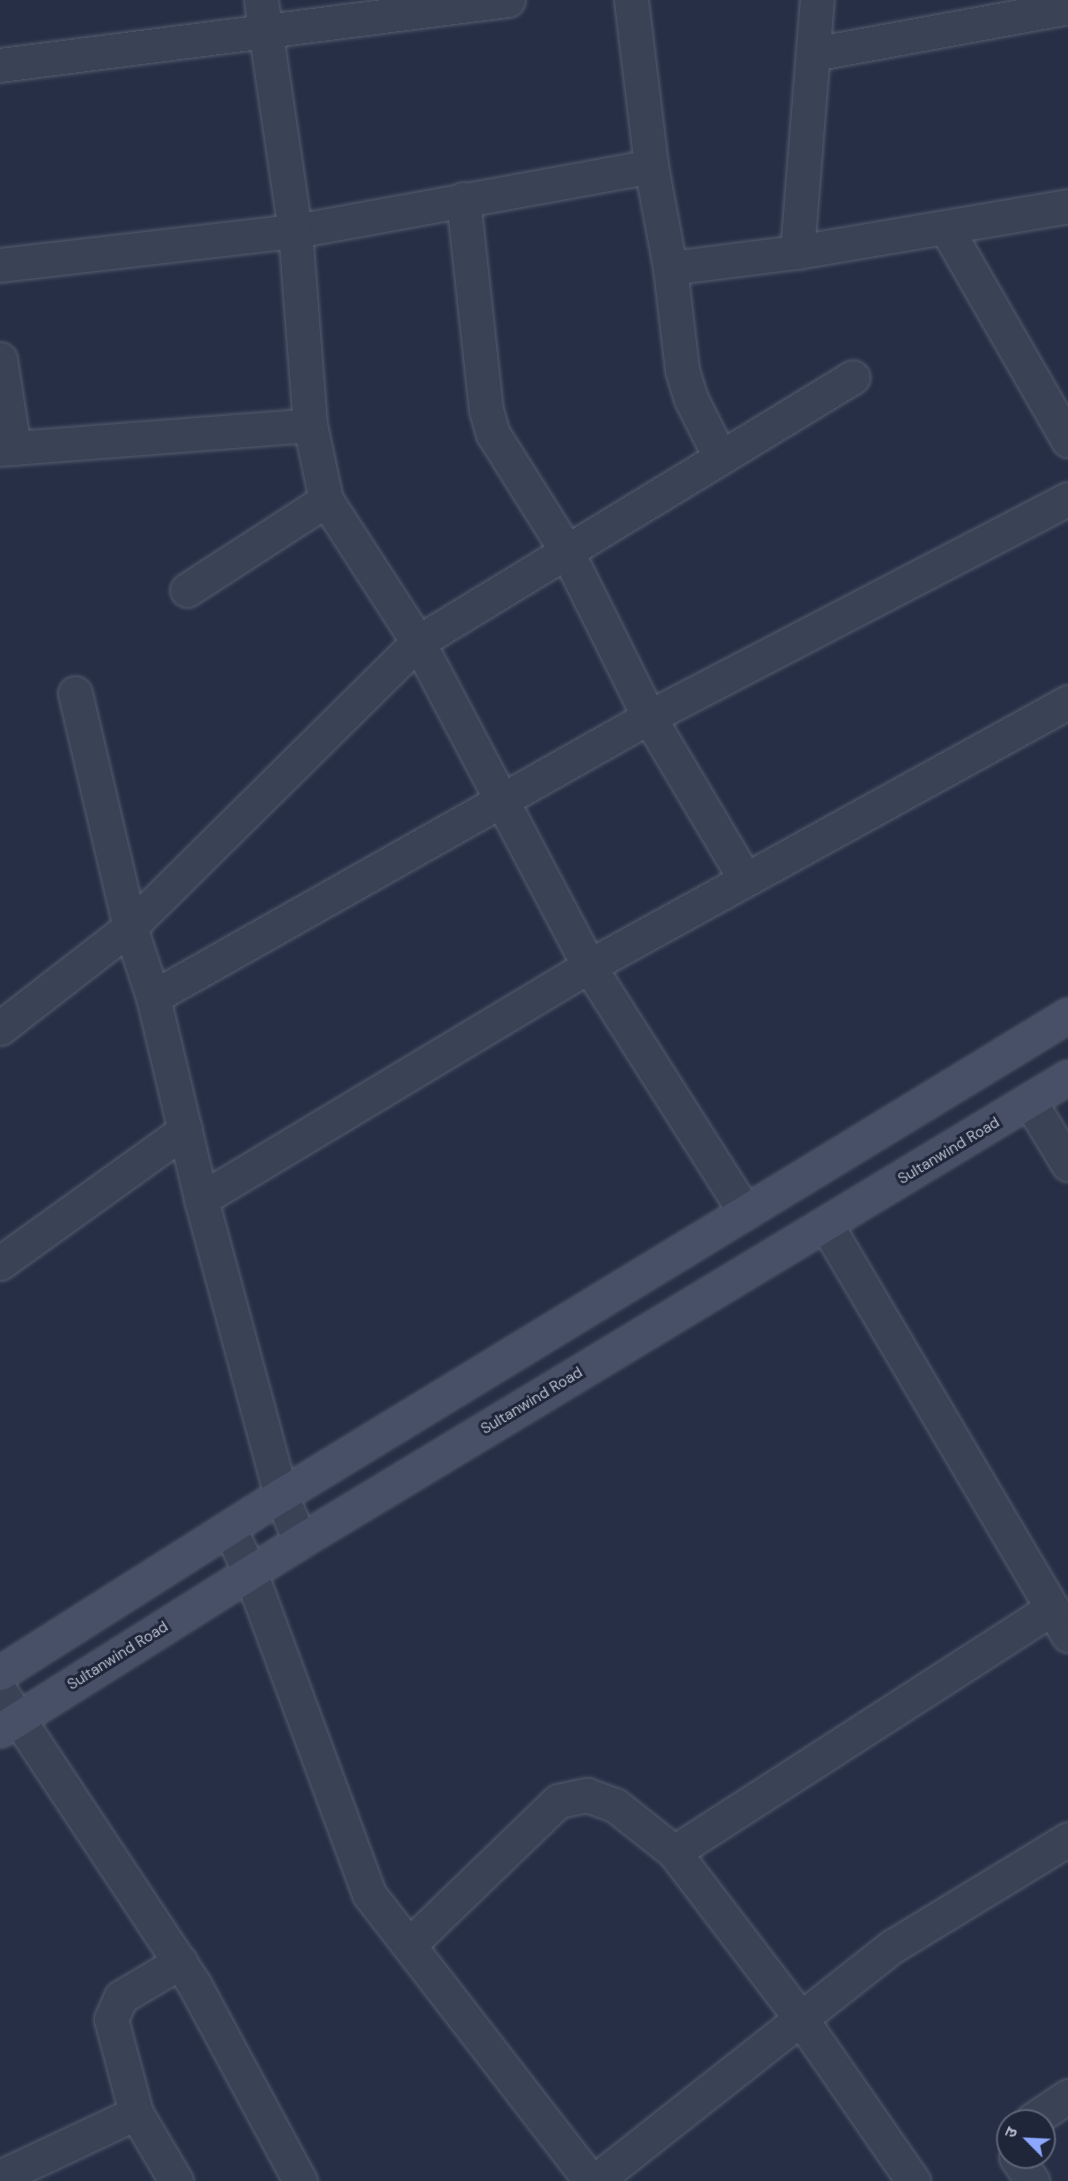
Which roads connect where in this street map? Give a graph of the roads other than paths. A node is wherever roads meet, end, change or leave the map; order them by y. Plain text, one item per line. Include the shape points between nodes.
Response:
1 (508, 0) edge
2 (631, 0) edge
3 (817, 0) edge
4 (1068, 7) edge
5 (263, 15) edge
6 (813, 54) junction
7 (0, 65) edge
8 (651, 166) junction
9 (463, 199) junction
10 (1068, 206) edge
11 (946, 228) junction
12 (295, 231) junction
13 (797, 252) junction
14 (0, 265) edge
15 (670, 268) junction
16 (0, 359) edge
17 (853, 377) dead end
18 (310, 425) junction
19 (1068, 440) edge
20 (7, 449) edge
21 (720, 457) junction
22 (1068, 499) edge
23 (326, 500) junction
24 (566, 550) junction
25 (187, 590) dead end
26 (418, 642) junction
27 (75, 693) dead end
28 (1068, 702) edge
29 (649, 717) junction
30 (502, 801) junction
31 (744, 878) junction
32 (130, 927) junction
33 (589, 966) junction
34 (153, 997) junction
35 (1068, 1015) edge
36 (0, 1028) edge
37 (1068, 1077) edge
38 (1030, 1102) junction
39 (185, 1130) junction
40 (1068, 1164) edge
41 (201, 1199) junction
42 (745, 1212) junction
43 (827, 1226) junction
44 (0, 1263) edge
45 (281, 1495) junction
46 (229, 1528) junction
47 (300, 1541) junction
48 (250, 1572) junction
49 (1060, 1622) edge
50 (0, 1672) edge
51 (0, 1691) edge
52 (9, 1724) edge
53 (1068, 1839) edge
54 (674, 1852) junction
55 (409, 1945) junction
56 (180, 1962) junction
57 (801, 2019) junction
58 (1068, 2096) edge
59 (1049, 2109) edge
60 (136, 2113) junction
61 (0, 2177) edge
62 (176, 2181) edge
63 (300, 2181) edge
64 (593, 2181) edge
65 (913, 2181) edge

1 - 5 street
2 - 8 street
3 - 6 street
4 - 6 street
5 - 7 street
5 - 12 street
6 - 13 street
8 - 9 street
8 - 15 street
9 - 12 street
9 - 24 street via 486,410 493,434
10 - 11 street
11 - 13 street
11 - 19 street
12 - 14 street
12 - 18 street
13 - 15 street
15 - 21 street via 682,370 691,399
16 - 20 street
17 - 21 street
18 - 20 street
18 - 23 street
21 - 24 street
22 - 29 street
23 - 25 street
23 - 26 street
24 - 26 street
24 - 29 street
26 - 30 street
26 - 32 street
27 - 32 street
28 - 31 street
29 - 30 street
29 - 31 street
30 - 33 street
30 - 34 street
31 - 33 street
32 - 34 street
32 - 36 street
33 - 41 street
33 - 42 street
34 - 39 street
35 - 42 main road
37 - 38 main road, Sultanwind Road
38 - 40 street
38 - 43 main road, Sultanwind Road
39 - 41 street
39 - 44 street
41 - 45 street
42 - 45 main road
43 - 47 main road, Sultanwind Road
43 - 49 street
45 - 46 main road
45 - 47 street
46 - 48 street
46 - 50 main road
47 - 48 main road, Sultanwind Road
48 - 52 main road, Sultanwind Road
48 - 55 street via 369,1894
49 - 54 street
51 - 52 street
52 - 56 street
53 - 57 street via 893,1946
54 - 55 street via 615,1805 587,1796 558,1801
54 - 57 street
55 - 64 street
56 - 60 street via 121,1997 111,2019
56 - 63 street
57 - 64 street
57 - 65 street
58 - 59 street
60 - 61 street
60 - 62 street

